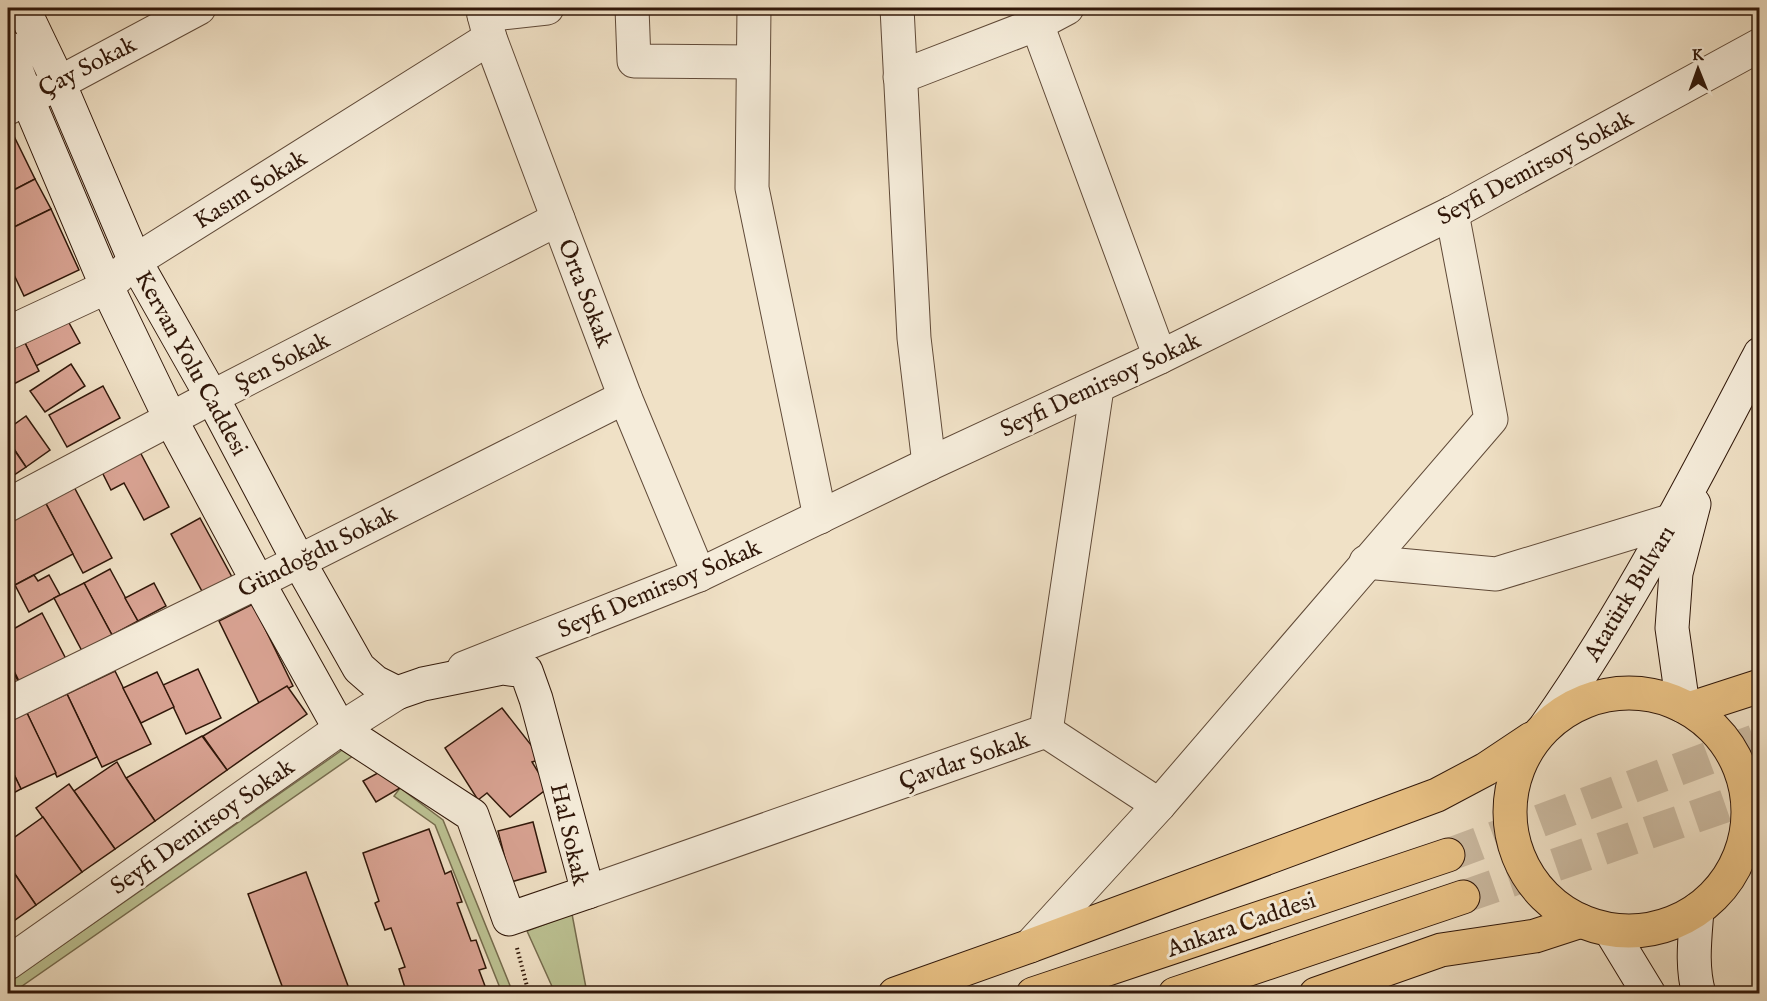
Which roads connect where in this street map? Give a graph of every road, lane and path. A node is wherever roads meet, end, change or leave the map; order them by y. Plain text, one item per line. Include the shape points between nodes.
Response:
1 (23, 8) edge
2 (199, 8) edge
3 (547, 8) edge
4 (632, 8) edge
5 (754, 8) edge
6 (897, 8) edge
7 (1068, 8) edge
8 (1037, 16) edge
9 (486, 20) edge
10 (1760, 45) edge
11 (8, 48) edge
12 (753, 62) junction
13 (900, 77) junction
14 (59, 83) junction
15 (17, 103) edge
16 (1452, 213) junction
17 (558, 219) junction
18 (135, 261) junction
19 (107, 287) junction
20 (8, 333) edge
21 (1760, 354) edge
22 (1160, 357) junction
23 (1096, 388) junction
24 (212, 397) junction
25 (625, 397) junction
26 (171, 420) junction
27 (1707, 456) junction
28 (929, 464) junction
29 (8, 505) edge
30 (820, 516) junction
31 (1673, 520) junction
32 (298, 560) junction
33 (1366, 562) junction
34 (699, 575) junction
35 (258, 582) junction
36 (1760, 686) edge
37 (410, 689) junction
38 (8, 704) edge
39 (1686, 707) junction
40 (340, 729) junction
41 (1046, 731) junction
42 (1540, 731) junction
43 (1159, 805) junction
44 (1448, 855) tunnel mouth
45 (1745, 869) edge
46 (588, 892) junction
47 (1463, 897) tunnel mouth
48 (1697, 910) junction
49 (509, 919) junction
50 (1595, 926) junction
51 (1030, 946) junction
52 (8, 963) edge
53 (529, 993) edge
54 (895, 993) edge
55 (1033, 993) edge
56 (1175, 993) edge
57 (1316, 993) edge
58 (1649, 993) edge
59 (1699, 993) edge

1 - 14 street, Kervan Yolu Caddesi
2 - 14 street, Çay Sokak
3 - 9 street, Kasım Sokak
4 - 12 street via 634,61
5 - 12 street
6 - 13 street
7 - 8 street
8 - 13 street
8 - 22 street
9 - 17 street, Orta Sokak
9 - 18 street, Kasım Sokak
10 - 16 street, Seyfi Demirsoy Sokak
11 - 15 street, Kervan Yolu Caddesi
12 - 30 street via 752,188
13 - 28 street via 914,338
14 - 15 street, Çay Sokak
14 - 18 street, Kervan Yolu Caddesi
15 - 19 street, Kervan Yolu Caddesi
16 - 22 street, Seyfi Demirsoy Sokak
16 - 33 street via 1491,418
17 - 24 street, Şen Sokak
17 - 25 street, Orta Sokak
18 - 19 street, Kasım Sokak
18 - 24 street, Kervan Yolu Caddesi
19 - 20 street, Kasım Sokak
19 - 26 street, Kervan Yolu Caddesi
21 - 27 street, Atatürk Bulvarı
22 - 23 street, Seyfi Demirsoy Sokak
23 - 28 street, Seyfi Demirsoy Sokak
23 - 41 street, Çavdar Sokak
24 - 26 street, Şen Sokak
24 - 32 street, Kervan Yolu Caddesi
25 - 32 street, Gündoğdu Sokak
25 - 34 street, Orta Sokak
26 - 29 street, Şen Sokak
26 - 35 street, Kervan Yolu Caddesi
27 - 31 street, Atatürk Bulvarı
27 - 39 street, Atatürk Bulvarı via 1676,573 1672,628
28 - 30 street, Seyfi Demirsoy Sokak
30 - 34 street, Seyfi Demirsoy Sokak
31 - 33 street via 1496,573
31 - 42 street, Atatürk Bulvarı via 1575,684
32 - 35 street, Gündoğdu Sokak
32 - 37 street, Kervan Yolu Caddesi via 359,668 375,682
33 - 43 street
34 - 37 street, Seyfi Demirsoy Sokak
35 - 38 street, Gündoğdu Sokak
35 - 40 street, Kervan Yolu Caddesi
36 - 39 highway
37 - 40 street, Seyfi Demirsoy Sokak
37 - 46 street, Hal Sokak via 502,668 526,671
39 - 42 highway via 1661,697 1630,692 1599,696 1570,707
39 - 45 highway via 1714,728 1734,753 1745,783 1749,815 1743,846
40 - 49 street via 472,815
40 - 52 street, Seyfi Demirsoy Sokak
41 - 43 street
41 - 46 street, Çavdar Sokak
42 - 50 highway via 1517,769 1509,804 1512,840 1526,874 1550,902
42 - 51 highway via 1486,769 1437,795
43 - 51 street
44 - 55 highway, Ankara Caddesi
45 - 48 highway
46 - 49 street, Hal Sokak
47 - 56 highway, Ankara Caddesi
48 - 50 highway via 1677,921 1633,932
48 - 59 street via 1693,953
49 - 53 path
50 - 57 highway via 1441,950
50 - 58 street
51 - 54 highway

